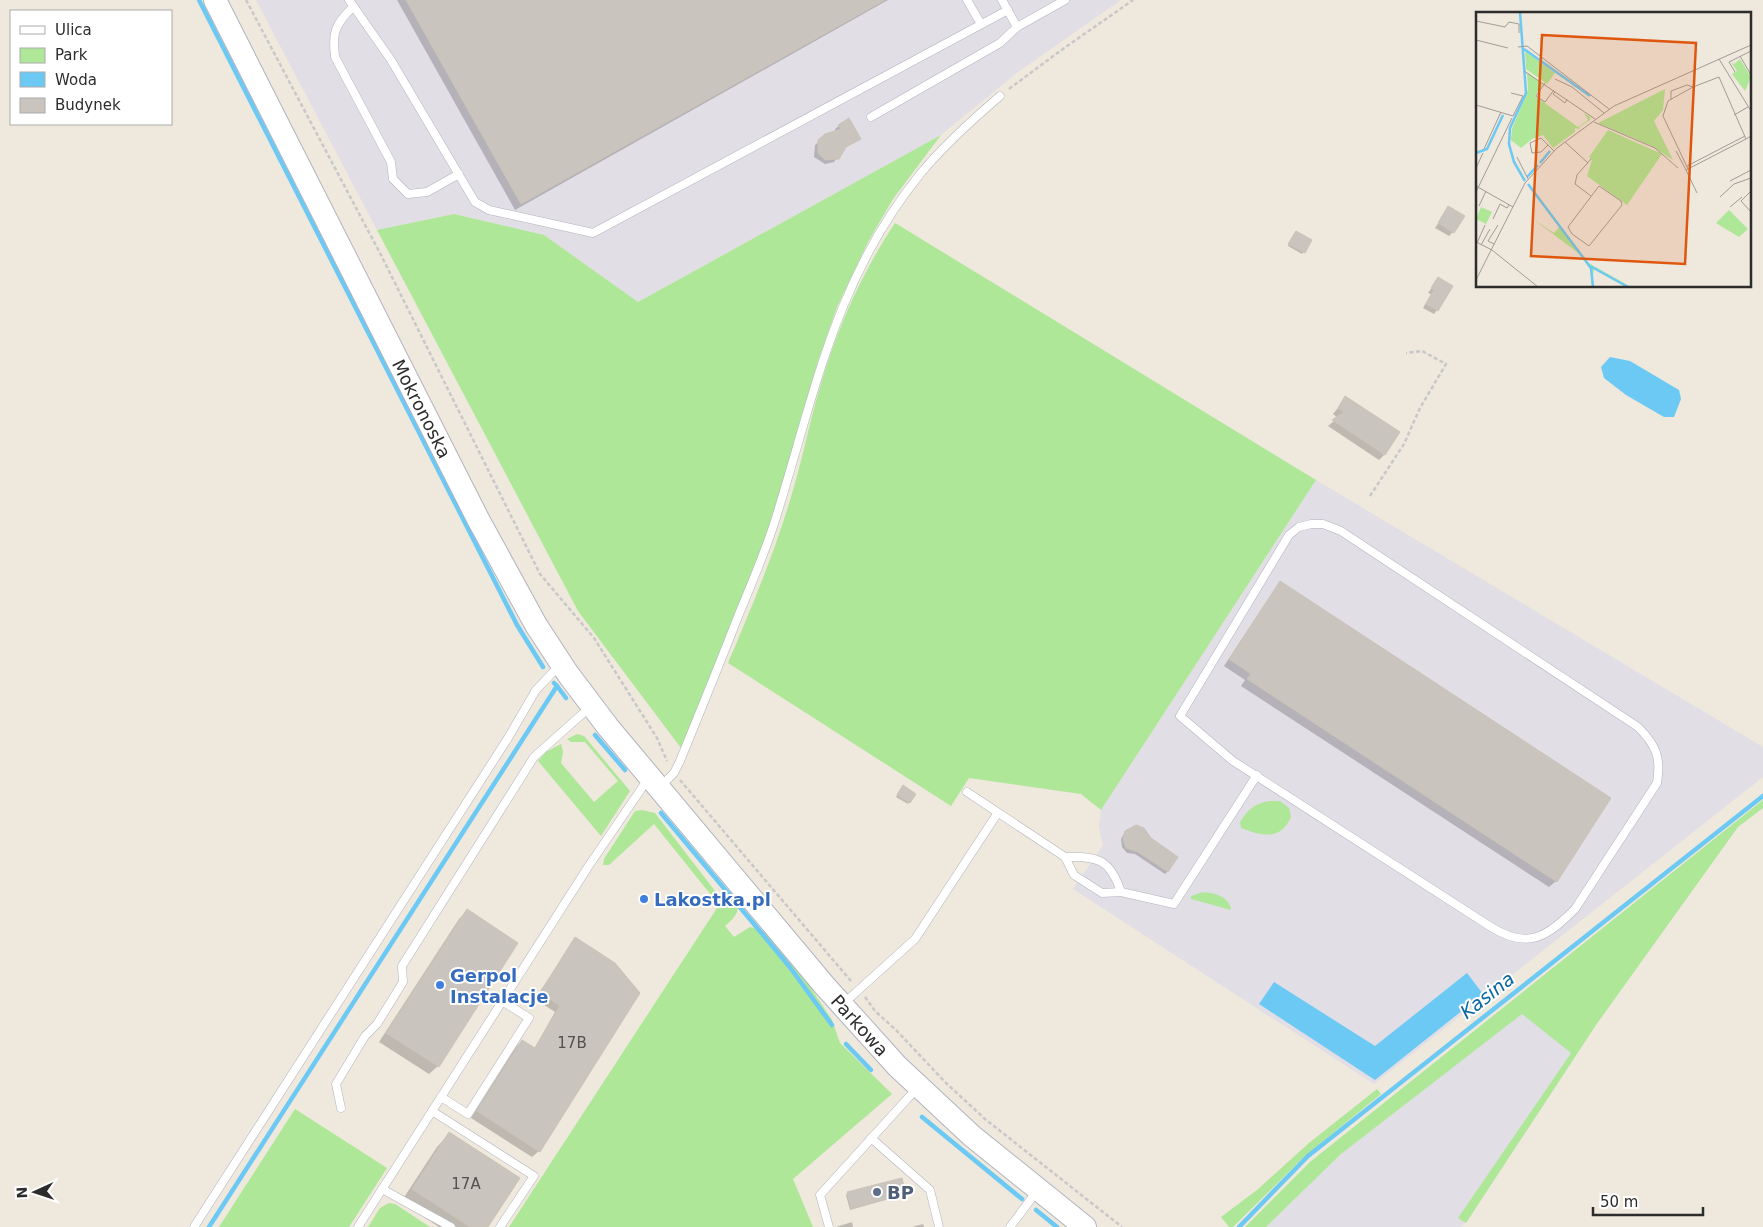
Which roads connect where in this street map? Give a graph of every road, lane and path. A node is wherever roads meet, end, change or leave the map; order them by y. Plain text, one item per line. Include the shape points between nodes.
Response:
1 (216, 0) edge
2 (246, 0) edge
3 (968, 0) edge
4 (1002, 0) edge
5 (1065, 0) edge
6 (1134, 0) edge
7 (351, 4) edge
8 (1008, 10) junction
9 (981, 24) junction
10 (1017, 27) junction
11 (1000, 96) joint
12 (871, 117) dead end
13 (460, 174) junction
14 (1406, 353) dead end
15 (1370, 496) dead end
16 (561, 664) junction
17 (591, 706) junction
18 (1257, 775) junction
19 (662, 783) junction
20 (966, 792) dead end
21 (997, 814) junction
22 (1065, 857) junction
23 (1121, 892) junction
24 (850, 980) dead end
25 (866, 998) dead end
26 (502, 1001) junction
27 (842, 1005) junction
28 (918, 1087) junction
29 (441, 1097) junction
30 (341, 1108) dead end
31 (432, 1111) junction
32 (871, 1138) junction
33 (382, 1189) junction
34 (1038, 1190) junction
35 (194, 1227) edge
36 (358, 1227) edge
37 (451, 1227) edge
38 (500, 1227) edge
39 (829, 1227) edge
40 (939, 1227) edge
41 (1010, 1227) edge
42 (1085, 1227) edge
43 (1122, 1227) edge

1 - 16 main road, Mokronoska via 478,519
2 - 19 path via 381,255 540,574 594,638 657,738
3 - 9 lane
4 - 8 lane
5 - 10 lane
6 - 11 path
7 - 13 lane via 392,60
7 - 13 lane via 339,20 333,40 335,57 392,162 393,179 408,194 427,192
8 - 9 lane
8 - 10 lane
9 - 13 lane via 593,232 481,207
10 - 12 lane via 1000,43
11 - 19 lane via 956,134 922,172 895,208 851,285 830,336 765,551
14 - 15 path via 1422,351 1446,364 1420,408 1404,444
16 - 17 main road, Mokronoska
16 - 35 lane via 536,690
17 - 19 main road, Mokronoska
17 - 30 lane via 534,757 402,966 403,982 377,1024 364,1036 336,1084
18 - 18 lane via 1491,927 1520,940 1540,937 1558,926 1575,909 1657,783 1660,767 1656,750 1638,727 1341,532 1323,524 1299,527 1289,534 1180,716 1233,761
18 - 23 lane via 1174,904
19 - 24 path
19 - 26 lane via 588,867
19 - 27 main road, Parkowa
20 - 21 lane
21 - 22 lane
21 - 27 lane via 915,939
22 - 23 lane via 1074,875 1102,893
22 - 23 lane via 1091,856 1114,871
25 - 43 path via 946,1084 985,1119
26 - 29 lane
26 - 29 lane via 529,1018 468,1114
27 - 28 main road, Parkowa
28 - 32 lane
28 - 34 main road, Parkowa
29 - 31 lane
31 - 33 lane
31 - 38 lane via 534,1176
32 - 39 lane via 820,1196
32 - 40 lane via 930,1190
33 - 36 lane
33 - 37 lane
34 - 41 lane
34 - 42 main road, Parkowa

